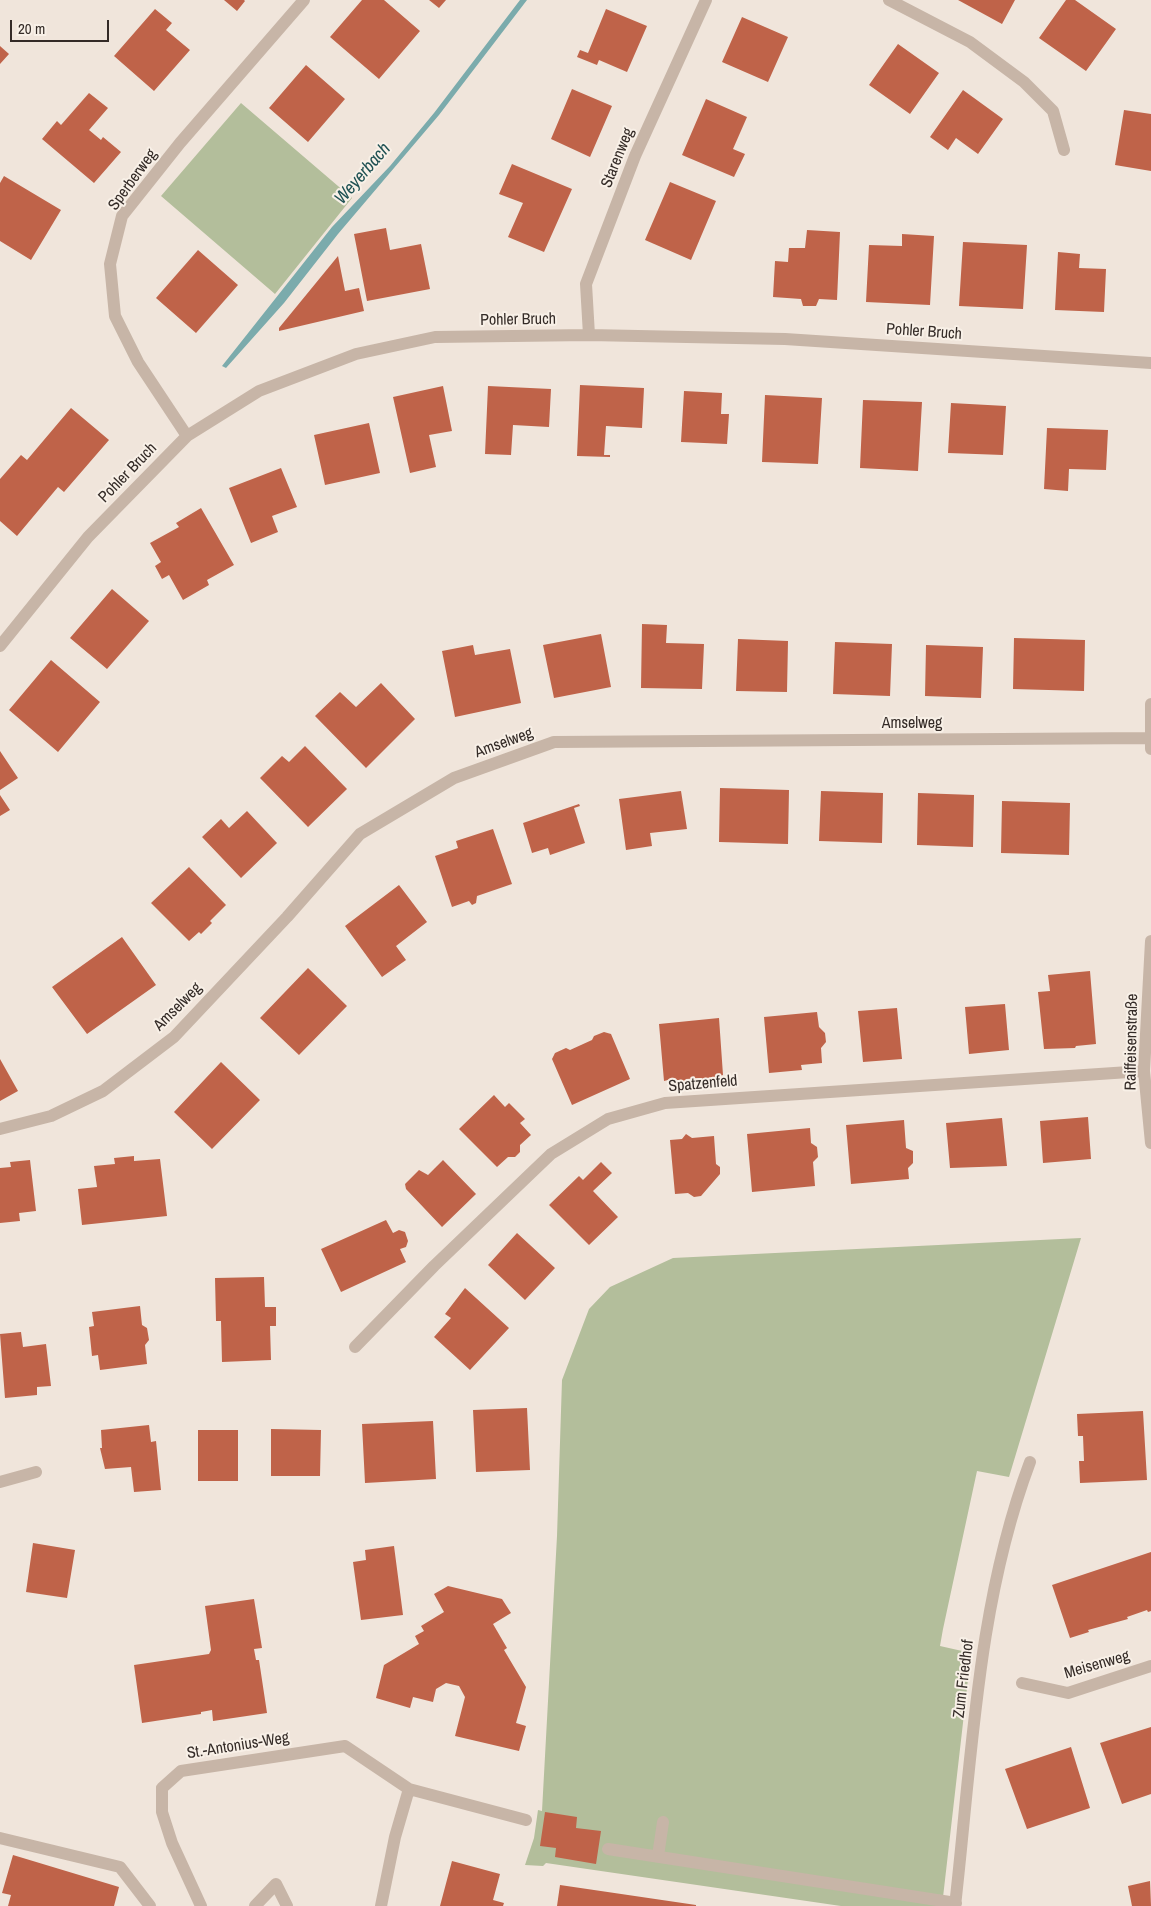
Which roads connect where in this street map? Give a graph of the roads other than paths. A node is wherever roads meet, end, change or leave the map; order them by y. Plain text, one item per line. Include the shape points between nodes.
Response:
1 (304, 0) edge
2 (706, 0) edge
3 (889, 0) edge
4 (1064, 150) dead end
5 (589, 335) junction
6 (1151, 363) edge
7 (187, 436) junction
8 (0, 646) edge
9 (1151, 704) edge
10 (1151, 738) edge
11 (1151, 749) edge
12 (1151, 941) edge
13 (1144, 1071) junction
14 (0, 1129) edge
15 (1151, 1143) edge
16 (355, 1347) dead end
17 (1030, 1462) dead end
18 (36, 1472) dead end
19 (0, 1482) edge
20 (1151, 1666) edge
21 (1022, 1683) dead end
22 (409, 1788) junction
23 (526, 1820) dead end
24 (663, 1822) dead end
25 (0, 1838) edge
26 (608, 1849) dead end
27 (658, 1856) junction
28 (956, 1905) edge
29 (150, 1906) edge
30 (201, 1906) edge
31 (255, 1906) edge
32 (287, 1906) edge
33 (381, 1906) edge

1 - 7 street, Sperberweg via 122,216 110,264 115,316 138,362
2 - 5 street, Starenweg via 635,156 586,284
3 - 4 street via 970,42 1024,82 1053,111
5 - 6 street, Pohler Bruch via 785,339
5 - 7 street, Pohler Bruch via 435,337 356,354 259,391
7 - 8 street, Pohler Bruch via 88,537
9 - 10 street
10 - 11 street
10 - 14 street, Amselweg via 554,742 454,778 360,834 288,917 174,1037 102,1091 52,1116
12 - 13 street, Raiffeisenstraße
13 - 15 street, Raiffeisenstraße
13 - 16 street, Spatzenfeld via 665,1103 608,1119 551,1154
17 - 28 street, Zum Friedhof via 1007,1532 981,1654
18 - 19 street
20 - 21 street, Meisenweg via 1068,1693
22 - 23 street, St.-Antonius-Weg
22 - 30 street, St.-Antonius-Weg via 345,1746 181,1772 162,1788 162,1812 172,1844
22 - 33 street
24 - 27 street
25 - 29 street via 120,1867
26 - 27 street
27 - 28 street
31 - 32 street via 276,1884

